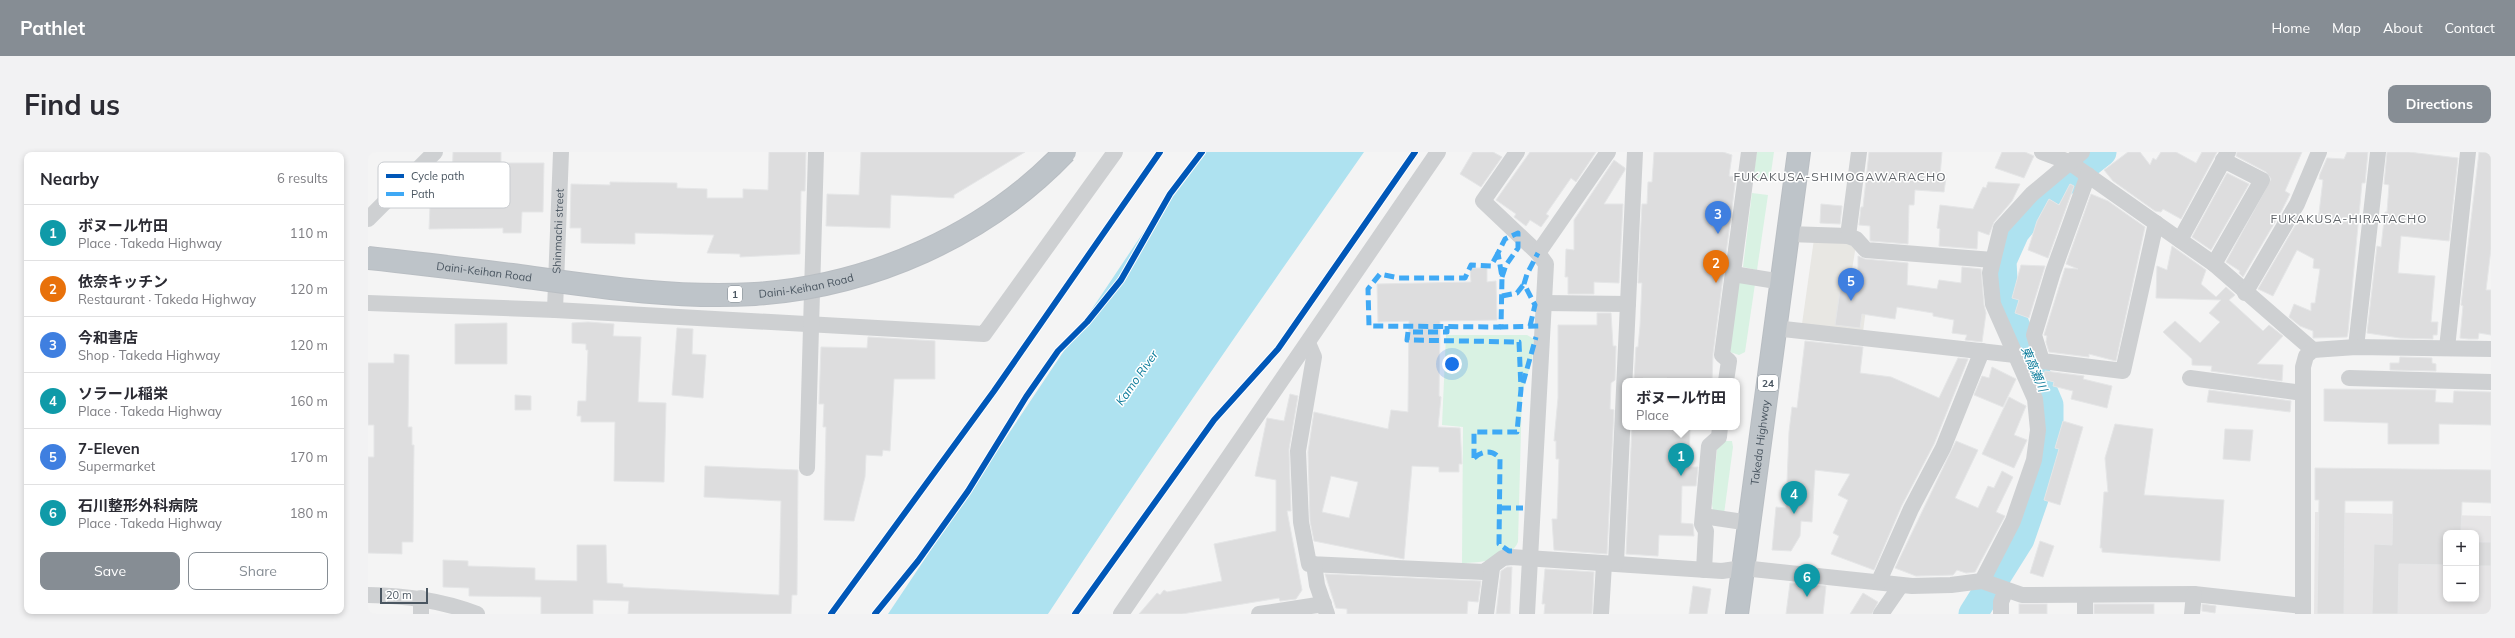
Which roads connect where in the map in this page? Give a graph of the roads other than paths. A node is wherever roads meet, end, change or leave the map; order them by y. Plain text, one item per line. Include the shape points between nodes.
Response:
1 (436, 152) edge
2 (561, 152) edge
3 (816, 152) edge
4 (1065, 152) edge
5 (1116, 152) edge
6 (1438, 152) edge
7 (1517, 152) edge
8 (1608, 152) edge
9 (1635, 152) edge
10 (1749, 152) edge
11 (1799, 152) edge
12 (1859, 152) edge
13 (2042, 152) edge
14 (2082, 152) edge
15 (2318, 152) edge
16 (2378, 152) edge
17 (2468, 152) edge
18 (2226, 156) edge
19 (2070, 157) edge
20 (426, 162) edge
21 (2088, 175) junction
22 (379, 208) edge
23 (368, 219) edge
24 (2156, 222) junction
25 (1788, 234) junction
26 (1848, 236) junction
27 (2180, 240) junction
28 (1538, 253) junction
29 (368, 258) edge
30 (1993, 260) junction
31 (2214, 264) junction
32 (1733, 274) junction
33 (1782, 282) junction
34 (2246, 293) junction
35 (368, 303) edge
36 (1544, 303) junction
37 (1628, 304) junction
38 (555, 310) junction
39 (810, 323) junction
40 (1775, 328) junction
41 (1308, 343) junction
42 (2356, 347) junction
43 (2447, 348) junction
44 (2491, 349) edge
45 (2313, 350) junction
46 (1982, 351) junction
47 (2015, 355) junction
48 (1623, 378) edge
49 (1726, 378) edge
50 (2190, 378) dead end
51 (2349, 378) dead end
52 (2491, 382) edge
53 (1622, 391) edge
54 (2303, 393) junction
55 (1720, 430) edge
56 (807, 468) dead end
57 (1703, 516) junction
58 (1750, 523) junction
59 (1530, 559) junction
60 (1314, 564) junction
61 (1610, 564) junction
62 (1492, 568) junction
63 (1742, 568) junction
64 (1704, 570) junction
65 (1878, 581) junction
66 (1982, 581) junction
67 (1901, 585) junction
68 (2006, 590) junction
69 (2194, 594) junction
70 (368, 595) edge
71 (2084, 595) junction
72 (421, 606) edge
73 (2267, 608) edge
74 (1326, 609) edge
75 (2303, 610) edge
76 (477, 614) edge
77 (1121, 614) edge
78 (1259, 614) edge
79 (1486, 614) edge
80 (1527, 614) edge
81 (1601, 614) edge
82 (1737, 614) edge
83 (1881, 614) edge
84 (2001, 614) edge
85 (2085, 614) edge
86 (2192, 614) edge

1 - 20 street
2 - 38 street, Shinmachi street
3 - 39 street
4 - 29 highway, Daini-Keihan Road / 1, bridge via 1021,193 983,220 939,244 850,279 802,289 755,294 657,292 586,286
5 - 39 street via 984,334
6 - 41 street
7 - 28 street via 1483,201
8 - 28 street
9 - 37 street
10 - 32 street
11 - 25 highway, Takeda Highway / 24
12 - 26 street
13 - 19 street
14 - 19 street
15 - 34 street via 2298,204
16 - 42 street
17 - 43 street
18 - 27 street
18 - 31 street via 2262,180
19 - 21 street
19 - 30 street via 2001,228
21 - 24 street
21 - 24 street via 2034,335 2042,361 2123,371
22 - 23 street
24 - 27 street
25 - 26 street
25 - 33 highway, Takeda Highway / 24
26 - 30 street via 1856,239 1866,250
27 - 31 street
28 - 36 street via 1546,264
30 - 47 street via 1990,273 1993,304
31 - 34 street
32 - 33 street
32 - 49 street via 1722,354 1729,361
33 - 40 highway, Takeda Highway / 24
34 - 45 street
35 - 38 street
36 - 37 street
36 - 59 street
37 - 48 street
38 - 39 street
39 - 56 street via 812,347
40 - 46 street
40 - 58 highway, Takeda Highway / 24
41 - 60 street via 1314,358 1298,452 1301,522 1309,564
41 - 77 street
42 - 43 street
42 - 45 street
43 - 44 street
45 - 54 street via 2306,356 2303,367
46 - 47 street
46 - 65 street via 1943,448
47 - 66 street via 2035,399 2038,430 2034,460 2013,521
50 - 54 street
51 - 52 street
53 - 61 street
54 - 75 street
55 - 57 street via 1719,437 1709,446
57 - 58 street
57 - 64 street via 1702,524 1706,532
58 - 63 highway, Takeda Highway / 24
59 - 61 street
59 - 62 street via 1503,558
59 - 80 street
60 - 62 street via 1484,572
60 - 74 street via 1317,585
61 - 64 street
61 - 81 street
62 - 79 street
63 - 64 street
63 - 65 street
63 - 82 highway, Takeda Highway / 24
65 - 67 street
66 - 67 street via 1951,585
66 - 68 street
67 - 83 street
68 - 71 street via 2022,595
68 - 84 street via 2001,602
69 - 71 street
69 - 73 street
69 - 86 street
70 - 72 street via 406,596
71 - 85 street
72 - 76 street
73 - 75 street
74 - 78 street

